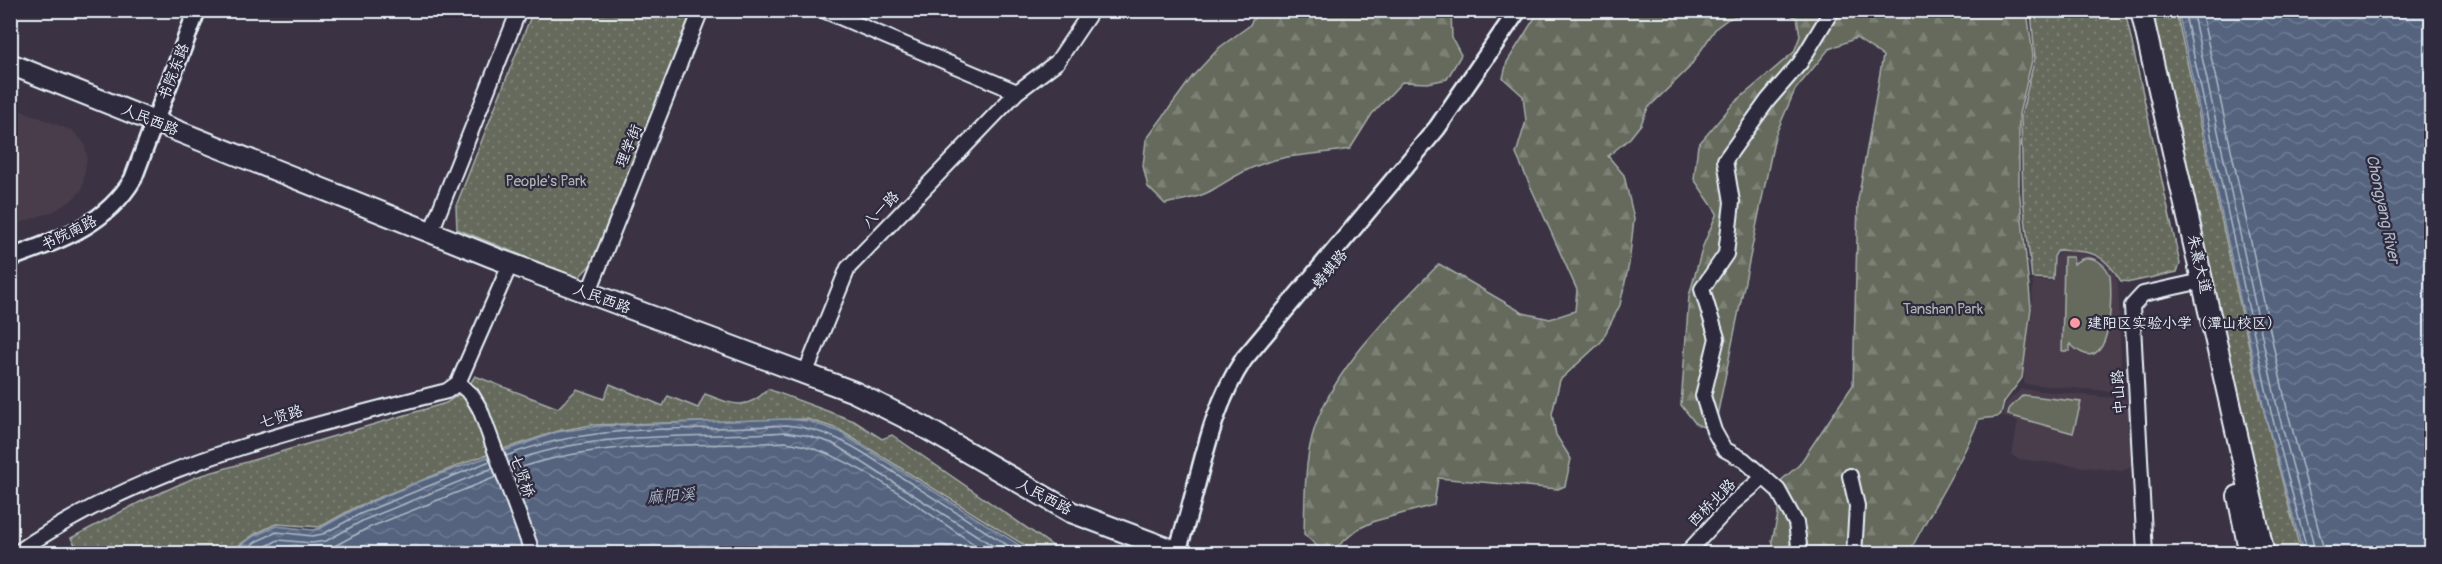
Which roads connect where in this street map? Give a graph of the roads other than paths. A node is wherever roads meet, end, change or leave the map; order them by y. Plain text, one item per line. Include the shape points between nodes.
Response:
1 (190, 10) edge
2 (197, 10) edge
3 (519, 10) edge
4 (701, 10) edge
5 (824, 10) edge
6 (1092, 10) edge
7 (1518, 10) edge
8 (1527, 10) edge
9 (1832, 10) edge
10 (2130, 10) edge
11 (2141, 10) edge
12 (10, 64) edge
13 (10, 76) edge
14 (1017, 92) junction
15 (149, 126) junction
16 (430, 232) junction
17 (10, 246) edge
18 (10, 258) edge
19 (506, 274) junction
20 (2197, 282) junction
21 (588, 294) junction
22 (805, 374) junction
23 (458, 382) junction
24 (1850, 476) dead end
25 (1764, 477) junction
26 (1181, 553) edge
27 (15, 554) edge
28 (533, 554) edge
29 (1154, 554) edge
30 (1686, 554) edge
31 (1796, 554) edge
32 (1854, 554) edge
33 (2145, 554) edge
34 (2250, 554) edge
35 (2264, 554) edge

1 - 15 main road, 书院东路
2 - 15 main road, 书院东路
3 - 16 street
4 - 21 street, 理学街
5 - 14 street
6 - 14 street, 八一路 via 1057,63
7 - 26 main road via 1437,128 1229,381 1212,427
8 - 26 main road, 螃蜞路 via 1428,151 1242,377 1218,433
9 - 25 street via 1800,63 1725,160 1732,202 1726,254 1702,290 1717,338 1703,396 1714,431 1724,449
10 - 20 highway, 朱熹大道
11 - 20 highway, 朱熹大道
12 - 15 highway, 人民西路
13 - 15 highway, 人民西路
14 - 22 street, 八一路 via 848,268
15 - 16 highway, 人民西路
15 - 17 main road via 120,185 96,210 76,222
15 - 18 main road, 书院南路 via 130,184 120,199 101,217 58,240
15 - 19 highway, 人民西路
16 - 21 highway, 人民西路
19 - 23 street
19 - 29 highway, 人民西路 via 850,403 915,435 1039,507
20 - 33 street, 中山路 via 2143,294 2132,306
20 - 34 highway, 朱熹大道
20 - 35 highway, 朱熹大道
21 - 22 highway, 人民西路
22 - 26 highway, 人民西路 via 855,392 922,426 1071,512
23 - 27 street, 七贤路 via 447,391 328,420 184,465 92,508
23 - 28 street, 七贤桥 via 480,409
24 - 32 street via 1857,506
25 - 30 street, 西桥北路 via 1734,502
25 - 31 street via 1778,490 1796,523

